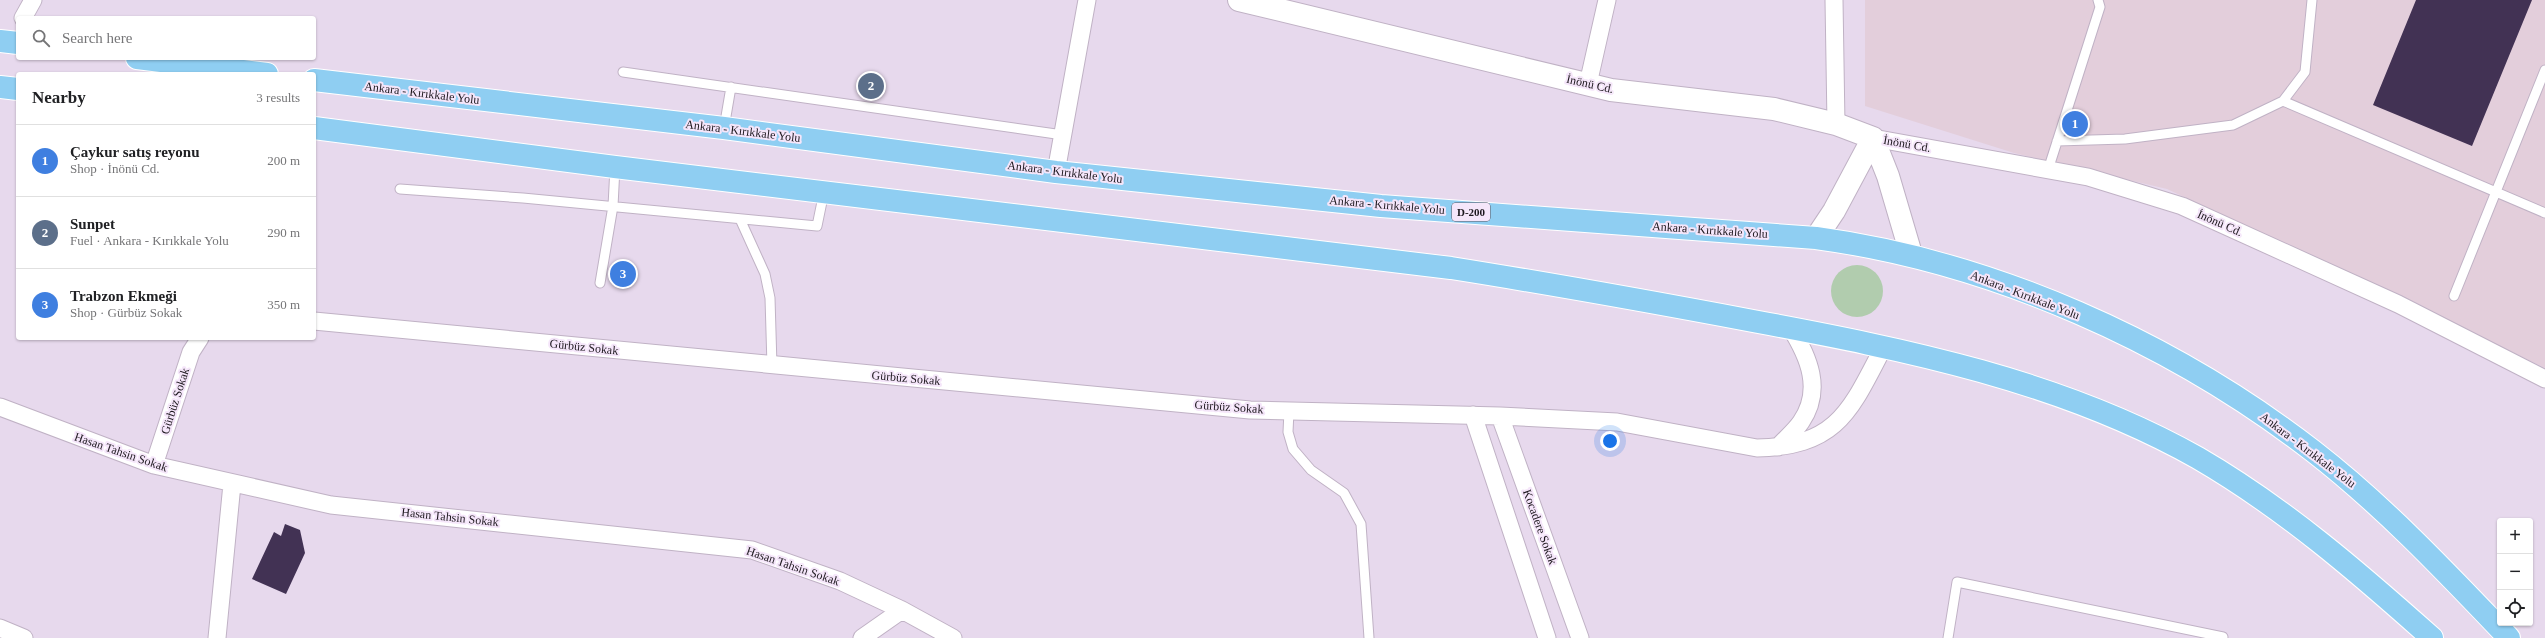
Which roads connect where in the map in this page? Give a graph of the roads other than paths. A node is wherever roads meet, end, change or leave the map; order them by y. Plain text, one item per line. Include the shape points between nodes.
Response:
1 (33, 0) edge
2 (1087, 0) edge
3 (1607, 0) edge
4 (1834, 0) edge
5 (2098, 0) edge
6 (2312, 0) edge
7 (1250, 1) edge
8 (24, 16) edge
9 (153, 60) edge
10 (2545, 70) edge
11 (250, 72) edge
12 (623, 72) dead end
13 (316, 80) edge
14 (1588, 84) junction
15 (0, 87) edge
16 (731, 87) junction
17 (16, 89) edge
18 (2283, 101) junction
19 (1836, 124) junction
20 (316, 128) edge
21 (724, 128) junction
22 (1063, 135) junction
23 (1873, 138) junction
24 (2057, 141) junction
25 (615, 167) junction
26 (2048, 170) junction
27 (1056, 172) junction
28 (400, 189) dead end
29 (824, 192) junction
30 (2496, 192) junction
31 (613, 206) junction
32 (2545, 213) edge
33 (740, 219) junction
34 (1816, 238) junction
35 (1911, 254) junction
36 (600, 283) dead end
37 (2454, 296) dead end
38 (316, 321) edge
39 (1790, 328) junction
40 (199, 340) edge
41 (1884, 346) junction
42 (772, 366) junction
43 (2545, 379) edge
44 (0, 407) edge
45 (1289, 411) junction
46 (1473, 415) junction
47 (1500, 416) junction
48 (1778, 448) junction
49 (154, 465) junction
50 (232, 484) junction
51 (902, 610) junction
52 (0, 628) edge
53 (2223, 637) dead end
54 (24, 638) edge
55 (217, 638) edge
56 (862, 638) edge
57 (953, 638) edge
58 (1369, 638) edge
59 (1547, 638) edge
60 (1580, 638) edge
61 (1948, 638) edge
62 (2432, 638) edge
63 (2509, 638) edge

1 - 8 street
2 - 22 street
3 - 14 street
4 - 19 street
5 - 24 lane via 2100,7
6 - 18 lane via 2305,72
7 - 14 street, İnönü Cd.
9 - 11 highway
10 - 30 lane
12 - 16 lane
13 - 21 highway, Ankara - Kırıkkale Yolu / D-200
14 - 19 street, İnönü Cd. via 1611,90 1774,109
15 - 17 highway
16 - 21 lane
16 - 22 lane
18 - 24 lane via 2233,125 2125,139
18 - 30 lane
19 - 23 street, İnönü Cd.
20 - 25 highway
21 - 27 highway, Ankara - Kırıkkale Yolu / D-200
22 - 27 street
23 - 26 street, İnönü Cd.
23 - 34 street via 1834,211
23 - 35 street via 1888,176
24 - 26 lane
25 - 29 highway
25 - 31 lane
26 - 43 street, İnönü Cd. via 2088,177 2182,206 2398,304
27 - 34 highway, Ankara - Kırıkkale Yolu / D-200 via 1389,206
28 - 31 lane
29 - 33 lane via 817,226
29 - 39 highway via 1450,268 1578,288
30 - 32 lane
30 - 37 lane
31 - 33 lane
31 - 36 lane
33 - 42 lane via 765,274 770,298
34 - 35 highway, Ankara - Kırıkkale Yolu / D-200 via 1865,244
35 - 63 highway, Ankara - Kırıkkale Yolu / D-200 via 2003,284 2071,310 2149,346 2235,397 2314,452 2364,493
38 - 42 street, Gürbüz Sokak
39 - 41 highway
39 - 48 street via 1808,358 1813,388 1810,406 1801,423
40 - 49 street, Gürbüz Sokak via 191,352
41 - 48 street, Gürbüz Sokak via 1854,404 1843,418 1807,442
41 - 62 highway via 2046,391 2144,430 2249,489 2314,536
42 - 45 street, Gürbüz Sokak via 1250,410
44 - 49 street, Hasan Tahsin Sokak
45 - 46 street, Gürbüz Sokak
45 - 58 lane via 1288,432 1293,448 1311,470 1344,493 1361,524
46 - 47 street, Gürbüz Sokak
46 - 59 street
47 - 48 street, Gürbüz Sokak via 1616,422 1756,448
47 - 60 street, Kocadere Sokak
49 - 50 street, Hasan Tahsin Sokak
50 - 51 street, Hasan Tahsin Sokak via 331,505 752,550 840,581
50 - 55 street
51 - 56 street
51 - 57 street, Hasan Tahsin Sokak
52 - 54 street
53 - 61 lane via 1957,582

